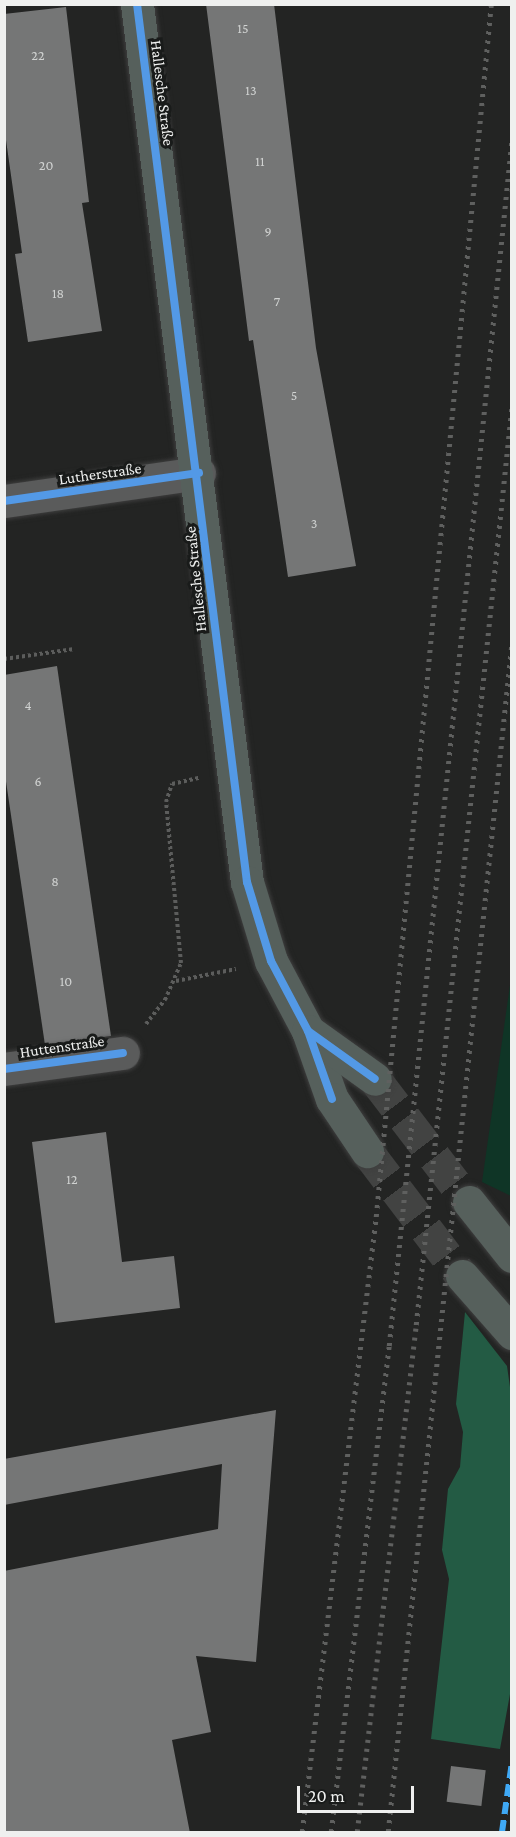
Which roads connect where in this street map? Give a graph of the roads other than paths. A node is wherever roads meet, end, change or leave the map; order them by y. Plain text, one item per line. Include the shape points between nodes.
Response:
1 (137, 4) edge
2 (199, 473) junction
3 (4, 501) edge
4 (308, 1031) junction
5 (123, 1053) road end
6 (4, 1069) edge
7 (375, 1079) tunnel mouth
8 (367, 1151) tunnel mouth
9 (469, 1202) tunnel mouth
10 (505, 1237) edge
11 (462, 1275) tunnel mouth
12 (512, 1333) edge

1 - 2 main road, Hallesche Straße
2 - 3 street, Lutherstraße
2 - 4 main road, Hallesche Straße via 231,774 255,918
4 - 7 main road, Hallesche Straße
4 - 8 main road, Hallesche Straße via 332,1099
5 - 6 street, Huttenstraße
9 - 10 main road
11 - 12 main road

